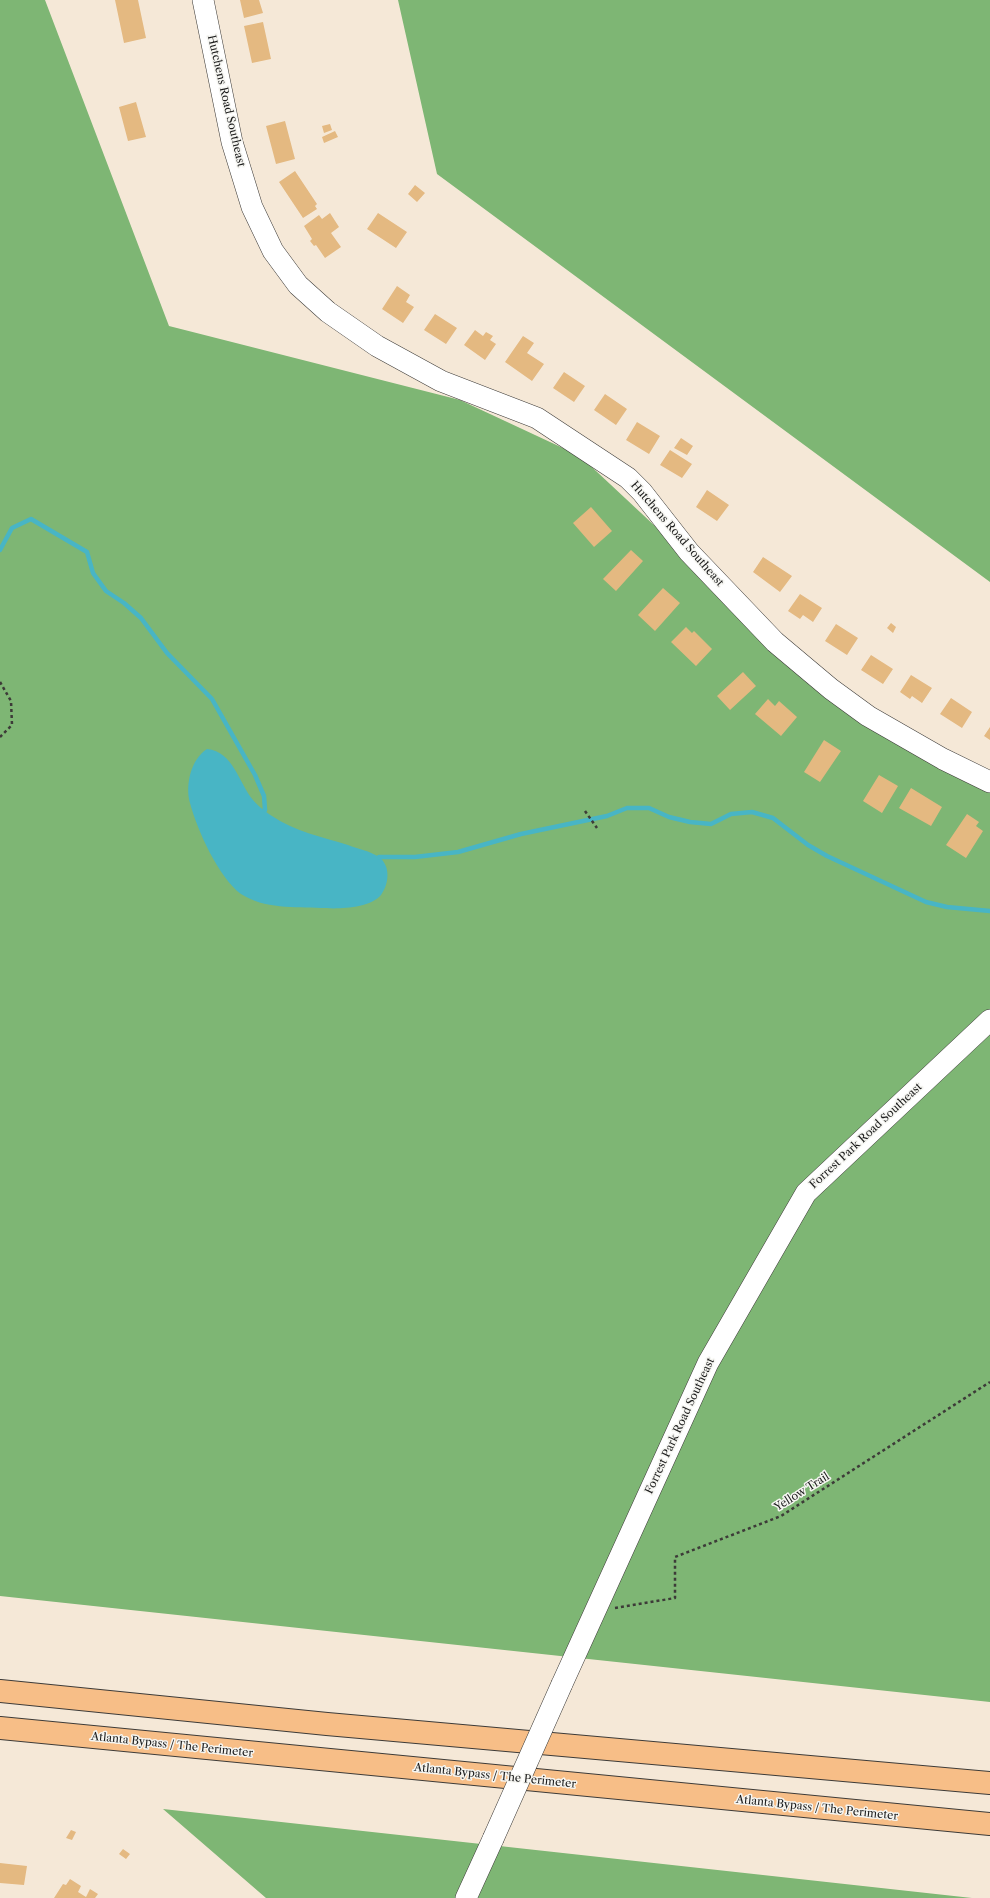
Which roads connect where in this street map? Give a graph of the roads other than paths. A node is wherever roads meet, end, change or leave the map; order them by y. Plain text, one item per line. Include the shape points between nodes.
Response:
1 (204, 0) edge
2 (990, 782) edge
3 (990, 1020) edge
4 (0, 1691) edge
5 (0, 1728) edge
6 (990, 1783) edge
7 (990, 1824) edge
8 (466, 1898) edge

1 - 2 street, Hutchens Road Southeast via 232,142 252,207 273,252 298,285 328,312 377,346 441,381 537,418 628,478 689,552 775,642 797,661 868,716 943,759
3 - 8 street, Forrest Park Road Southeast, bridge via 806,1193 708,1363
4 - 6 highway via 327,1724
5 - 7 highway, Atlanta Bypass / The Perimeter

